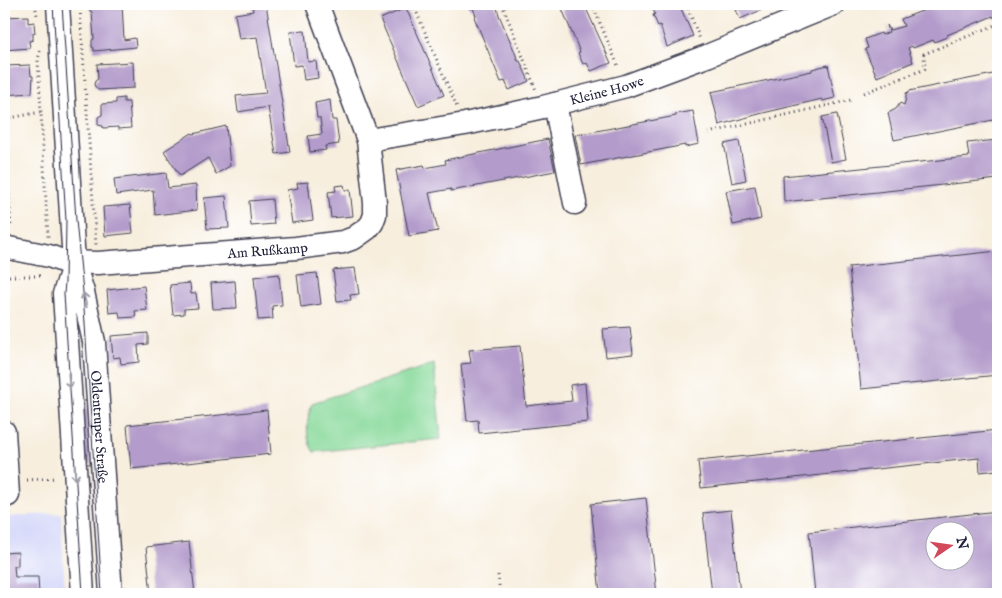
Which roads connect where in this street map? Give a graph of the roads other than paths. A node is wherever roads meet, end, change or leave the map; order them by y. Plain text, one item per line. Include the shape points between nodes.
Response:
1 (58, 4) edge
2 (317, 4) edge
3 (834, 4) edge
4 (802, 10) edge
5 (549, 106) junction
6 (368, 140) junction
7 (575, 203) dead end
8 (7, 239) edge
9 (74, 263) junction
10 (4, 432) edge
11 (5, 488) edge
12 (83, 594) edge
13 (111, 594) edge

1 - 9 street, Oldentruper Straße
2 - 6 street, Am Rußkamp
3 - 4 street, Kleine Howe
4 - 5 street, Kleine Howe via 707,56 626,86
5 - 6 street, Kleine Howe
5 - 7 street
6 - 9 street, Am Rußkamp via 374,214 368,228 354,238 296,248
8 - 9 street, Am Rußkamp via 49,266
9 -> 12 street, Oldentruper Straße via 64,294
13 -> 9 street, Oldentruper Straße via 94,342
10 - 11 street

